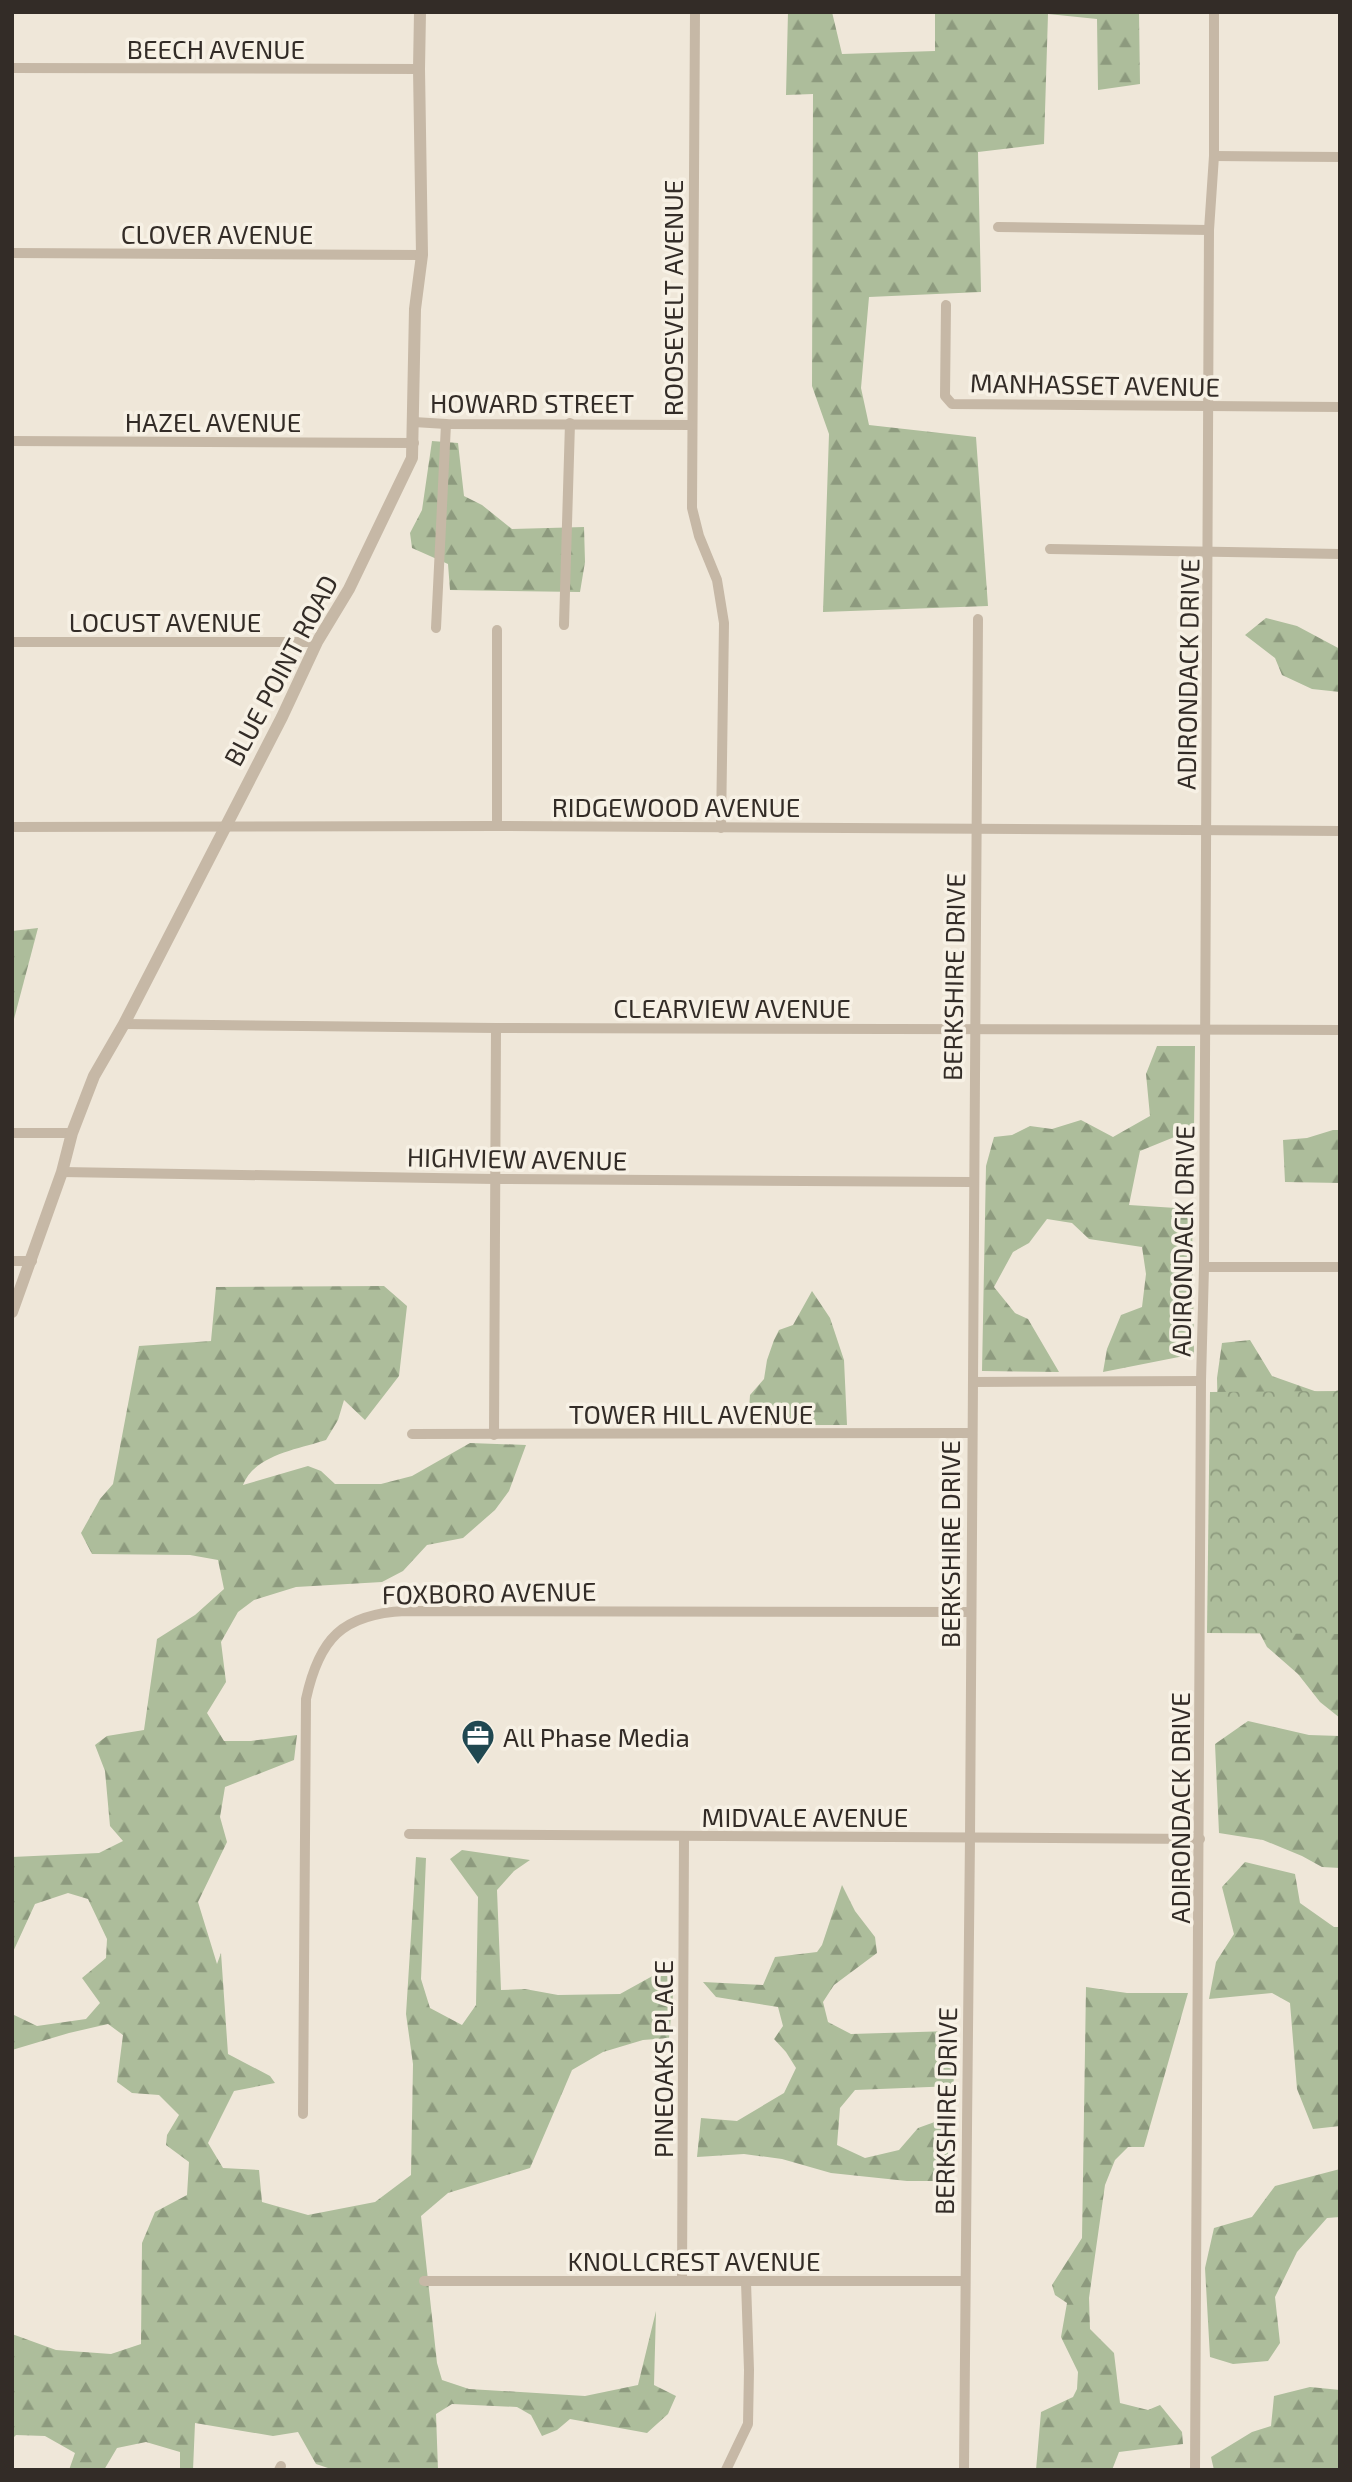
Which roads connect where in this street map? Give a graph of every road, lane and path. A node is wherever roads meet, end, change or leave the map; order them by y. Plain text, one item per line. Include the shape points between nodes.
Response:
1 (420, 12) edge
2 (695, 12) edge
3 (1214, 12) edge
4 (12, 68) edge
5 (419, 69) junction
6 (1214, 156) junction
7 (1340, 157) edge
8 (998, 227) dead end
9 (1209, 230) junction
10 (12, 253) edge
11 (422, 255) junction
12 (946, 305) dead end
13 (1209, 407) junction
14 (1340, 407) edge
15 (414, 422) junction
16 (569, 423) junction
17 (446, 424) junction
18 (692, 425) junction
19 (12, 441) edge
20 (414, 443) junction
21 (1050, 549) dead end
22 (1209, 552) junction
23 (1340, 554) edge
24 (978, 619) dead end
25 (564, 625) dead end
26 (436, 628) dead end
27 (497, 630) dead end
28 (12, 642) edge
29 (317, 642) junction
30 (497, 826) junction
31 (12, 827) edge
32 (223, 828) junction
33 (721, 828) junction
34 (976, 829) junction
35 (1207, 830) junction
36 (1340, 831) edge
37 (124, 1024) junction
38 (496, 1028) junction
39 (973, 1028) junction
40 (1205, 1029) junction
41 (1340, 1030) edge
42 (12, 1133) edge
43 (72, 1133) junction
44 (62, 1172) junction
45 (494, 1179) junction
46 (971, 1182) junction
47 (12, 1261) edge
48 (32, 1261) junction
49 (1204, 1267) junction
50 (1340, 1267) edge
51 (12, 1312) edge
52 (1201, 1381) junction
53 (973, 1382) junction
54 (971, 1433) junction
55 (412, 1434) dead end
56 (494, 1435) junction
57 (969, 1612) junction
58 (410, 1834) dead end
59 (684, 1837) junction
60 (970, 1838) junction
61 (1200, 1839) junction
62 (303, 2114) dead end
63 (424, 2280) dead end
64 (682, 2281) junction
65 (964, 2281) junction
66 (746, 2282) junction
67 (726, 2470) edge
68 (964, 2470) edge
69 (1195, 2470) edge

1 - 5 street, BLUE POINT ROAD
2 - 18 street, ROOSEVELT AVENUE
3 - 6 street, ADIRONDACK DRIVE
4 - 5 street, BEECH AVENUE
5 - 11 street, BLUE POINT ROAD
6 - 7 street
6 - 9 street, ADIRONDACK DRIVE
8 - 9 street
9 - 13 street, ADIRONDACK DRIVE
10 - 11 street, CLOVER AVENUE
11 - 15 street, BLUE POINT ROAD via 415,309
12 - 13 street, MANHASSET AVENUE via 945,396 952,404
13 - 14 street, MANHASSET AVENUE
13 - 22 street, ADIRONDACK DRIVE
15 - 17 street, HOWARD STREET
15 - 20 street, BLUE POINT ROAD
16 - 17 street, HOWARD STREET
16 - 18 street, HOWARD STREET
16 - 25 street
17 - 26 street
18 - 33 street, ROOSEVELT AVENUE via 692,508 717,580 724,623
19 - 20 street, HAZEL AVENUE
20 - 29 street, BLUE POINT ROAD via 412,458 349,589
21 - 22 street
22 - 23 street
22 - 35 street, ADIRONDACK DRIVE
24 - 34 street, BERKSHIRE DRIVE
27 - 30 street
28 - 29 street, LOCUST AVENUE
29 - 32 street, BLUE POINT ROAD
30 - 32 street, RIDGEWOOD AVENUE
30 - 33 street, RIDGEWOOD AVENUE
31 - 32 street, RIDGEWOOD AVENUE
32 - 37 street, BLUE POINT ROAD
33 - 34 street, RIDGEWOOD AVENUE
34 - 35 street, RIDGEWOOD AVENUE
34 - 39 street, BERKSHIRE DRIVE
35 - 36 street, RIDGEWOOD AVENUE
35 - 40 street, ADIRONDACK DRIVE
37 - 38 street, CLEARVIEW AVENUE
37 - 43 street, BLUE POINT ROAD via 94,1076
38 - 39 street, CLEARVIEW AVENUE
38 - 45 street
39 - 40 street, CLEARVIEW AVENUE
39 - 46 street, BERKSHIRE DRIVE
40 - 41 street, CLEARVIEW AVENUE
40 - 49 street, ADIRONDACK DRIVE
42 - 43 street
43 - 44 street, BLUE POINT ROAD
44 - 45 street, HIGHVIEW AVENUE
44 - 48 street, BLUE POINT ROAD
45 - 46 street, HIGHVIEW AVENUE
45 - 56 street
46 - 53 street, BERKSHIRE DRIVE
47 - 48 street
48 - 51 street, BLUE POINT ROAD
49 - 50 street
49 - 52 street, ADIRONDACK DRIVE
52 - 53 street
52 - 61 street, ADIRONDACK DRIVE
53 - 54 street, BERKSHIRE DRIVE
54 - 56 street, TOWER HILL AVENUE
54 - 57 street, BERKSHIRE DRIVE
55 - 56 street, TOWER HILL AVENUE
57 - 60 street, BERKSHIRE DRIVE
57 - 62 street, FOXBORO AVENUE via 405,1611 365,1616 335,1634 314,1666 306,1699
58 - 59 street, MIDVALE AVENUE
59 - 60 street, MIDVALE AVENUE
59 - 64 street, PINEOAKS PLACE
60 - 61 street, MIDVALE AVENUE
60 - 65 street, BERKSHIRE DRIVE
61 - 69 street, ADIRONDACK DRIVE
63 - 64 street, KNOLLCREST AVENUE
64 - 66 street, KNOLLCREST AVENUE
65 - 66 street, KNOLLCREST AVENUE
65 - 68 street, BERKSHIRE DRIVE
66 - 67 street via 748,2424

